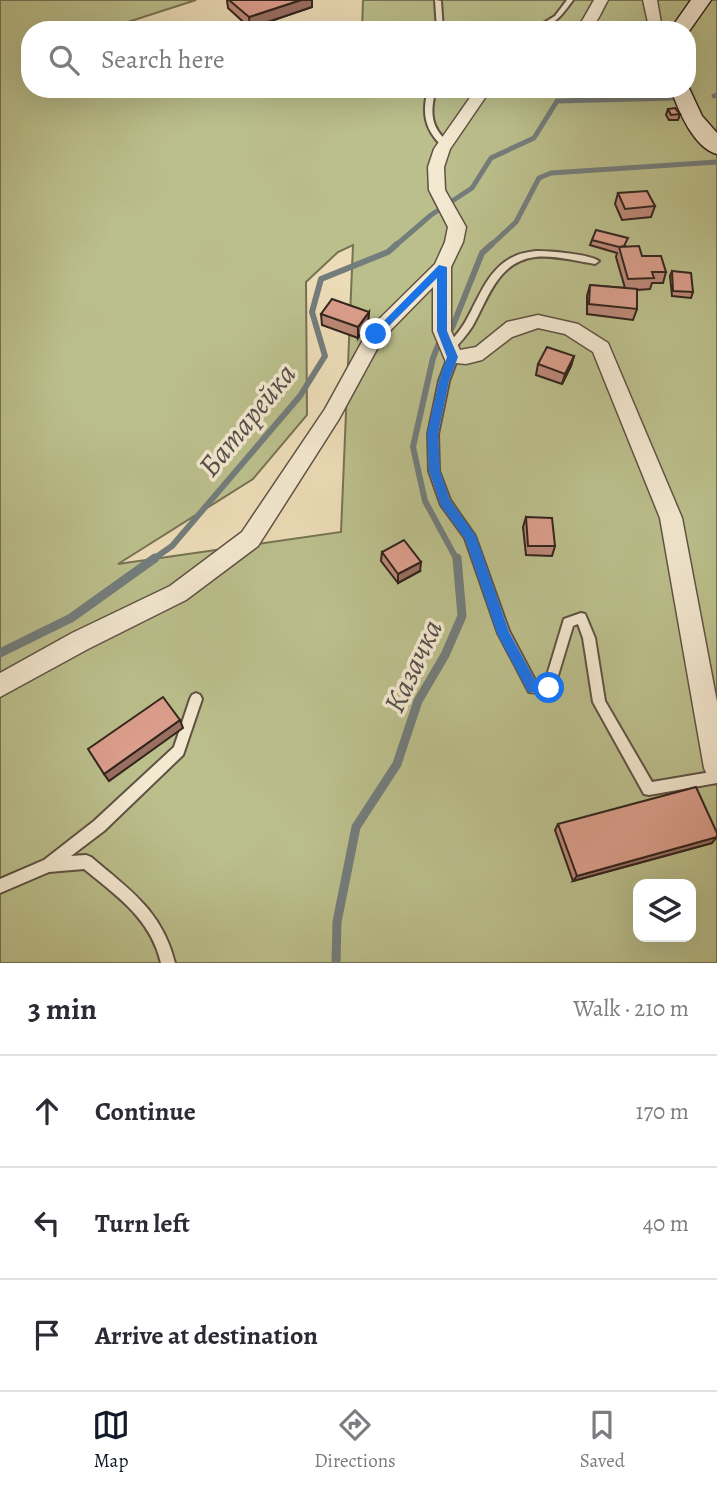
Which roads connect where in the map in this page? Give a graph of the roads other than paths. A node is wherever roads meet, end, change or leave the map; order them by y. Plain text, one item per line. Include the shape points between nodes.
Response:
1 (570, 0) edge
2 (601, 0) edge
3 (650, 0) edge
4 (701, 0) edge
5 (438, 1) edge
6 (439, 21) edge
7 (552, 21) edge
8 (590, 21) edge
9 (654, 21) edge
10 (686, 21) edge
11 (429, 98) edge
12 (478, 98) edge
13 (684, 98) edge
14 (446, 144) junction
15 (717, 146) edge
16 (595, 261) dead end
17 (442, 267) junction
18 (450, 353) junction
19 (0, 686) edge
20 (196, 699) dead end
21 (717, 768) edge
22 (717, 778) edge
23 (49, 865) junction
24 (0, 886) edge
25 (168, 963) edge

1 - 7 lane
2 - 8 street
3 - 9 street
4 - 10 main road
5 - 6 lane
11 - 14 lane via 425,111 433,135
12 - 14 street
13 - 15 main road via 692,118
14 - 17 street via 436,167 438,190 457,227
16 - 18 lane via 536,254 509,262 495,273
17 - 18 street via 441,320
17 - 19 street via 376,334 332,414 250,539 178,593
18 - 21 street via 471,358 514,327 544,322 568,325 601,348 671,518
18 - 22 lane via 433,434 434,471 445,502 470,536 504,633 533,688 549,688 568,623 581,618 589,638 599,702 649,789
20 - 23 lane via 178,751 99,826
23 - 24 lane
23 - 25 lane via 86,862 149,917

